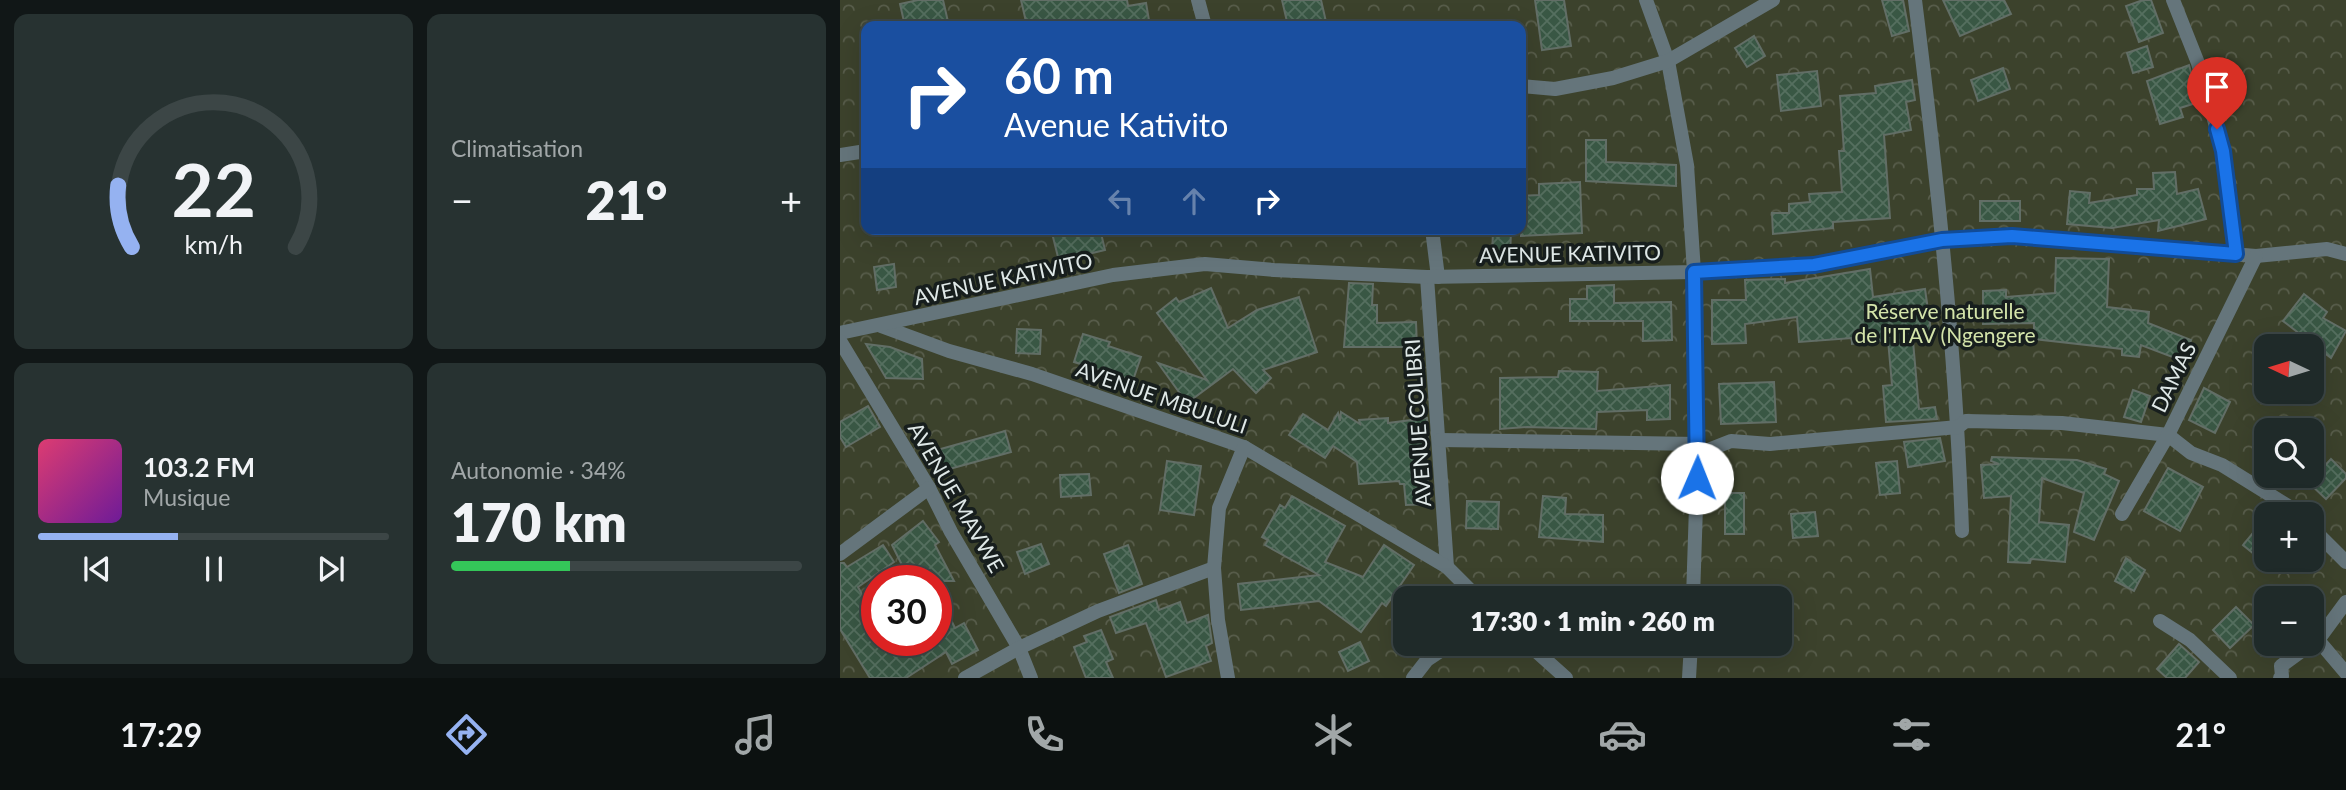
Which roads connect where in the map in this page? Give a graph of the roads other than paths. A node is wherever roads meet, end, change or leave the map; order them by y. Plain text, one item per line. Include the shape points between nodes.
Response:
1 (1198, 0) edge
2 (1646, 0) edge
3 (1773, 0) edge
4 (1915, 0) edge
5 (2173, 0) edge
6 (1204, 21) edge
7 (1668, 61) junction
8 (1526, 86) edge
9 (861, 151) edge
10 (840, 155) edge
11 (1433, 235) edge
12 (1942, 240) junction
13 (2236, 254) junction
14 (2346, 254) edge
15 (2256, 256) junction
16 (1694, 272) junction
17 (1433, 277) junction
18 (880, 326) junction
19 (840, 333) edge
20 (840, 341) edge
21 (1958, 426) junction
22 (2168, 435) junction
23 (1440, 440) junction
24 (1244, 447) junction
25 (1698, 449) junction
26 (929, 488) junction
27 (2282, 502) edge
28 (2122, 514) dead end
29 (1962, 531) dead end
30 (2324, 540) edge
31 (840, 554) edge
32 (2346, 562) edge
33 (1447, 567) junction
34 (1213, 568) junction
35 (1466, 586) edge
36 (1693, 586) edge
37 (2346, 603) edge
38 (2160, 621) dead end
39 (2324, 630) edge
40 (1020, 648) junction
41 (2324, 652) edge
42 (1433, 656) edge
43 (1541, 656) edge
44 (1690, 656) edge
45 (2295, 656) edge
46 (2346, 673) edge
47 (965, 678) edge
48 (1031, 678) edge
49 (1228, 678) edge
50 (1413, 678) edge
51 (1566, 678) edge
52 (1689, 678) edge
53 (2230, 678) edge
54 (2280, 678) edge

1 - 6 street
2 - 7 street
3 - 7 street
4 - 12 street
5 - 13 street via 2198,63 2223,151
7 - 8 street via 1555,89
7 - 16 street via 1686,165
9 - 10 street
11 - 17 street, AVENUE COLIBRI
12 - 13 street, AVENUE KATIVITO via 2012,236
12 - 16 street, AVENUE KATIVITO via 1814,265
12 - 21 street
13 - 15 street, AVENUE KATIVITO
14 - 15 street, AVENUE KATIVITO via 2328,249
15 - 22 street, DAMAS
16 - 17 street, AVENUE KATIVITO
16 - 25 street
17 - 18 street, AVENUE KATIVITO via 1205,264 1113,275
17 - 23 street, AVENUE COLIBRI
18 - 19 street, AVENUE KATIVITO
18 - 24 street, AVENUE MBULULI
20 - 26 street, AVENUE MAVWE
21 - 22 street via 1966,421 2062,423
21 - 25 street via 1831,440 1731,441
21 - 29 street
22 - 27 street via 2191,453 2222,465
22 - 28 street, DAMAS
23 - 25 street
23 - 33 street, AVENUE COLIBRI
24 - 33 street, AVENUE MBULULI
24 - 34 street via 1219,508
25 - 36 street
26 - 31 street
26 - 40 street, AVENUE MAVWE
30 - 32 street
33 - 35 street, AVENUE MBULULI
34 - 40 street via 1098,611
34 - 49 street
37 - 39 street
38 - 53 street via 2190,640
40 - 47 street
40 - 48 street, AVENUE MAVWE
41 - 46 street
42 - 50 street
43 - 51 street
44 - 52 street
45 - 54 street via 2281,666

